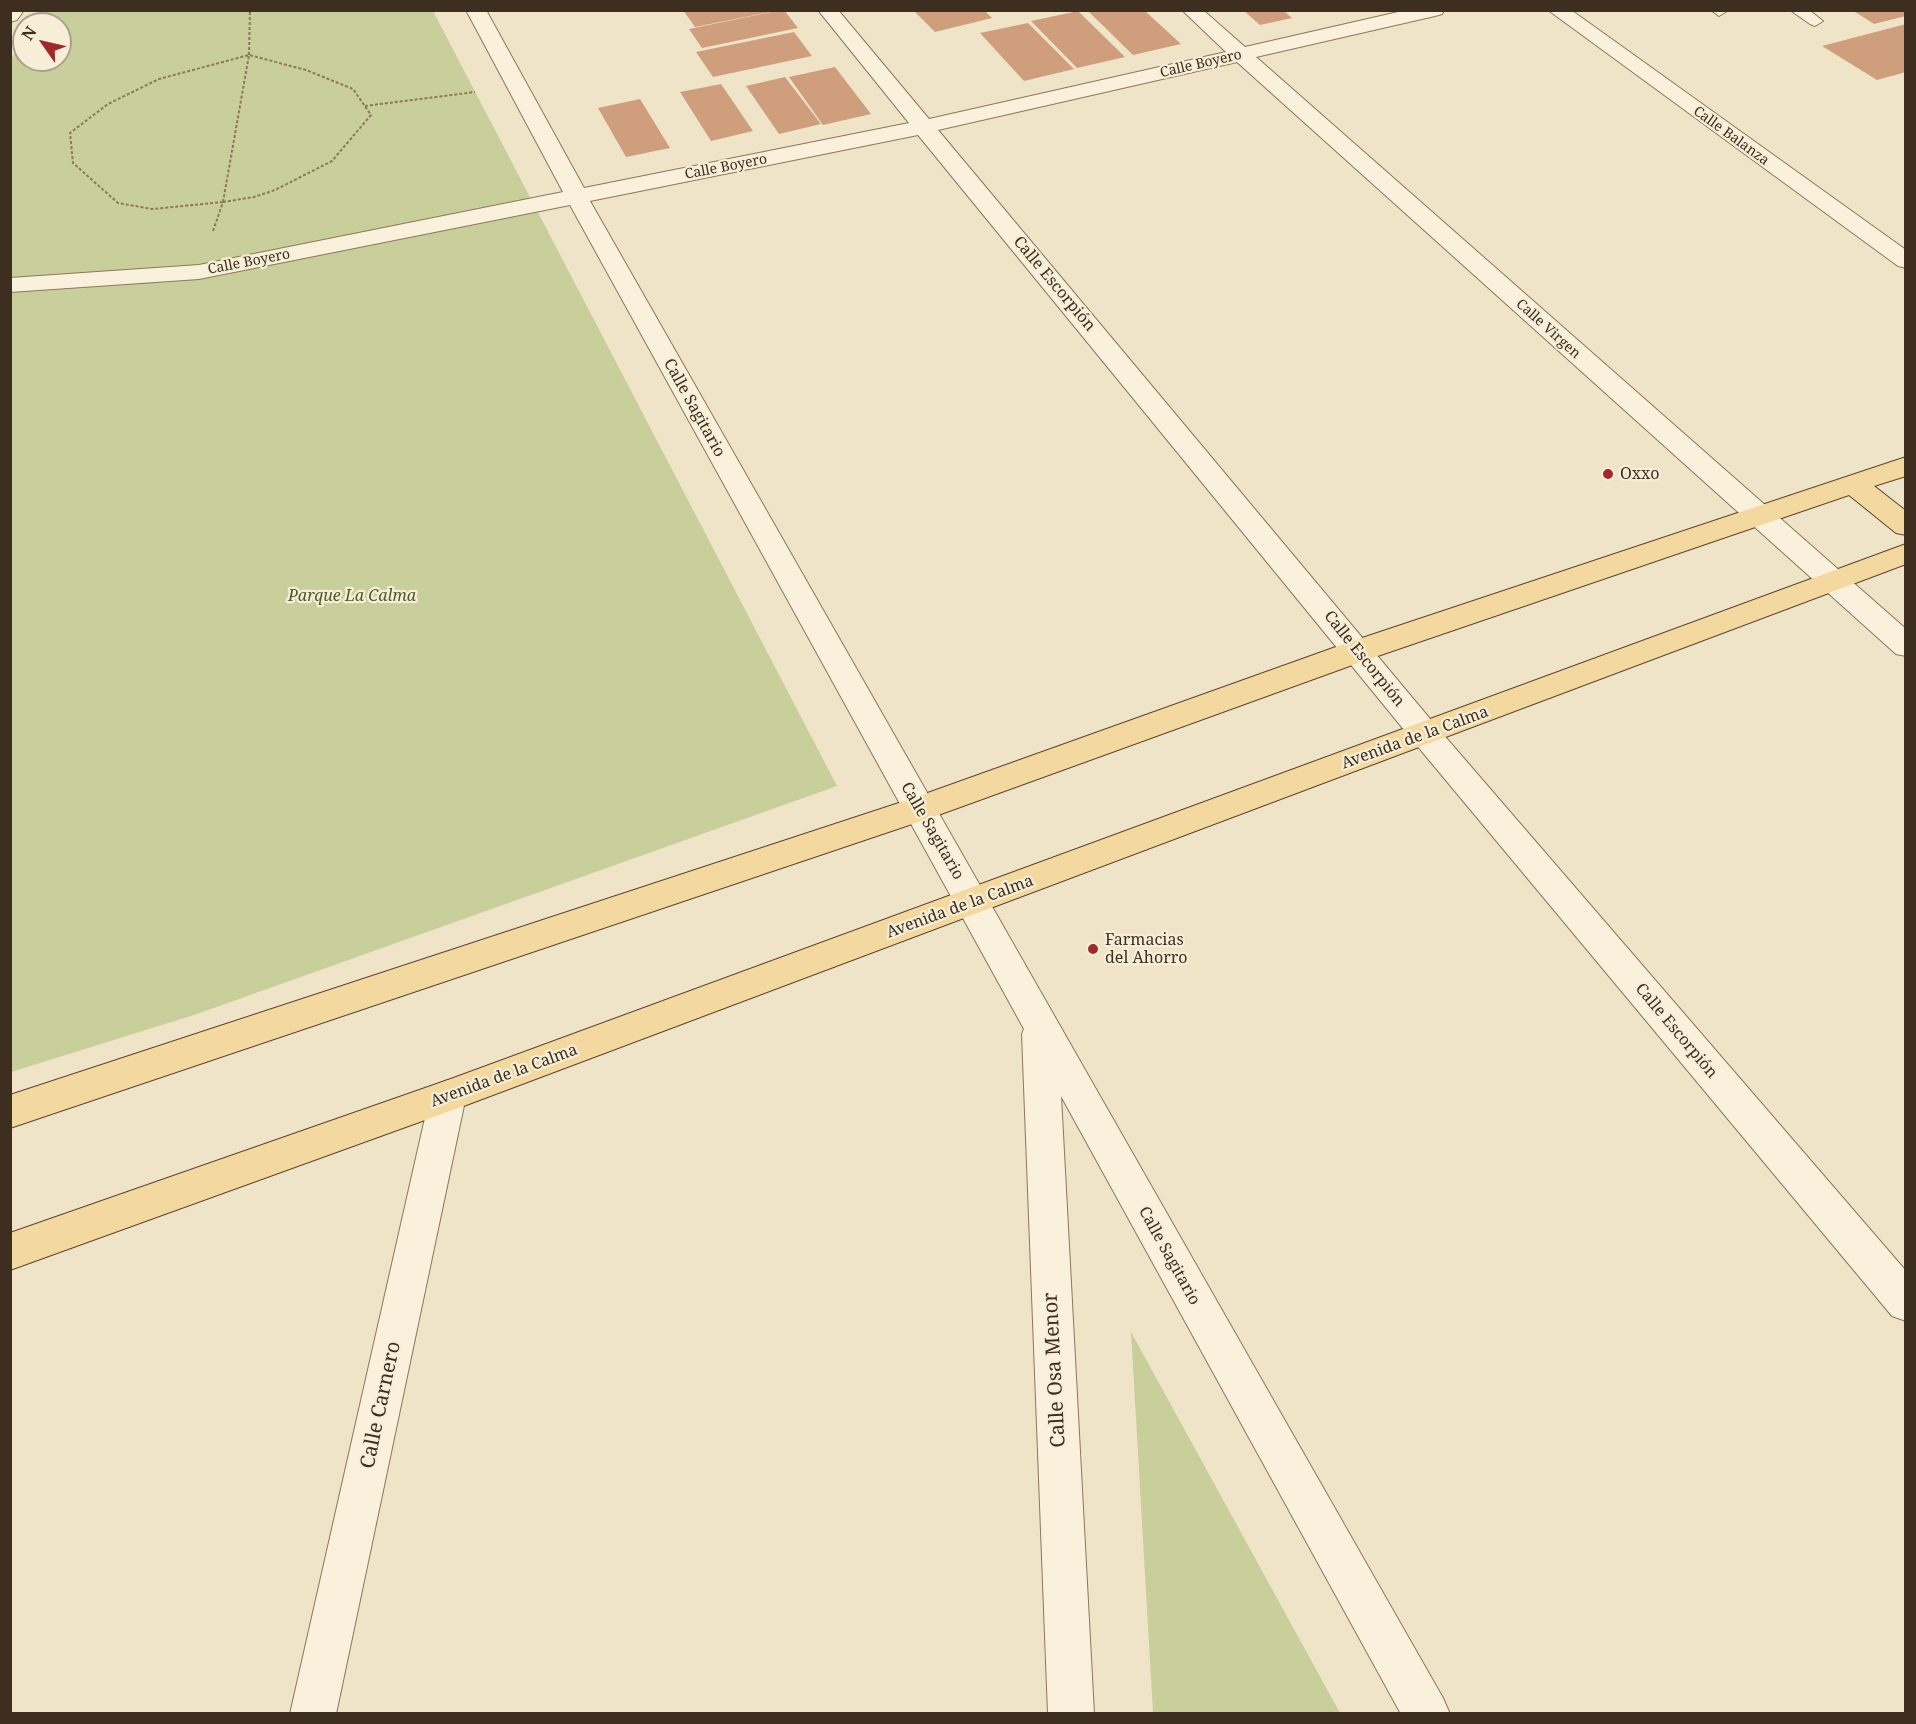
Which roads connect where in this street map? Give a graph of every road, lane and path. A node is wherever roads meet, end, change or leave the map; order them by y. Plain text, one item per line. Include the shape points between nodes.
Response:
1 (14, 10) edge
2 (250, 10) edge
3 (476, 10) edge
4 (827, 10) edge
5 (1191, 10) edge
6 (1435, 10) edge
7 (1557, 10) edge
8 (1797, 10) edge
9 (10, 16) edge
10 (1815, 21) dead end
11 (249, 55) junction
12 (1240, 55) junction
13 (517, 87) junction
14 (365, 106) junction
15 (924, 127) junction
16 (576, 197) junction
17 (223, 202) junction
18 (1905, 261) edge
19 (10, 285) edge
20 (1905, 466) edge
21 (1853, 484) junction
22 (1757, 515) junction
23 (1905, 526) edge
24 (1905, 553) edge
25 (1832, 581) junction
26 (1905, 646) edge
27 (1358, 651) junction
28 (1425, 734) junction
29 (919, 809) junction
30 (973, 903) junction
31 (1040, 1026) junction
32 (448, 1096) junction
33 (10, 1112) edge
34 (10, 1251) edge
35 (1905, 1302) edge
36 (313, 1713) edge
37 (1071, 1713) edge
38 (1427, 1713) edge

1 - 9 street
2 - 11 path
3 - 13 street, Calle Sagitario
4 - 15 street, Calle Escorpión
5 - 12 street, Calle Virgen
6 - 12 street, Calle Boyero
7 - 18 street, Calle Balanza
8 - 10 lane
11 - 14 path via 306,70 353,89
11 - 17 path
11 - 17 path via 159,79 108,104 70,133 73,163 118,203 152,209
12 - 15 street, Calle Boyero
12 - 22 street, Calle Virgen
13 - 14 path
13 - 16 street, Calle Sagitario
14 - 17 path via 372,115 332,161 275,190
15 - 16 street, Calle Boyero
15 - 27 street, Calle Escorpión
16 - 19 street, Calle Boyero via 199,272
16 - 29 street, Calle Sagitario
20 - 21 main road
21 - 22 main road
21 - 23 main road
22 - 25 street, Calle Virgen
22 - 27 main road
24 - 25 main road, Avenida de la Calma
25 - 26 street, Calle Virgen
25 - 28 main road, Avenida de la Calma
27 - 28 street, Calle Escorpión
27 - 29 main road
28 - 30 main road, Avenida de la Calma
28 - 35 street, Calle Escorpión
29 - 30 street, Calle Sagitario
29 - 33 main road
30 - 31 street, Calle Sagitario
30 - 32 main road, Avenida de la Calma
31 - 37 street, Calle Osa Menor
31 - 38 street, Calle Sagitario
32 - 34 main road, Avenida de la Calma
32 - 36 street, Calle Carnero

